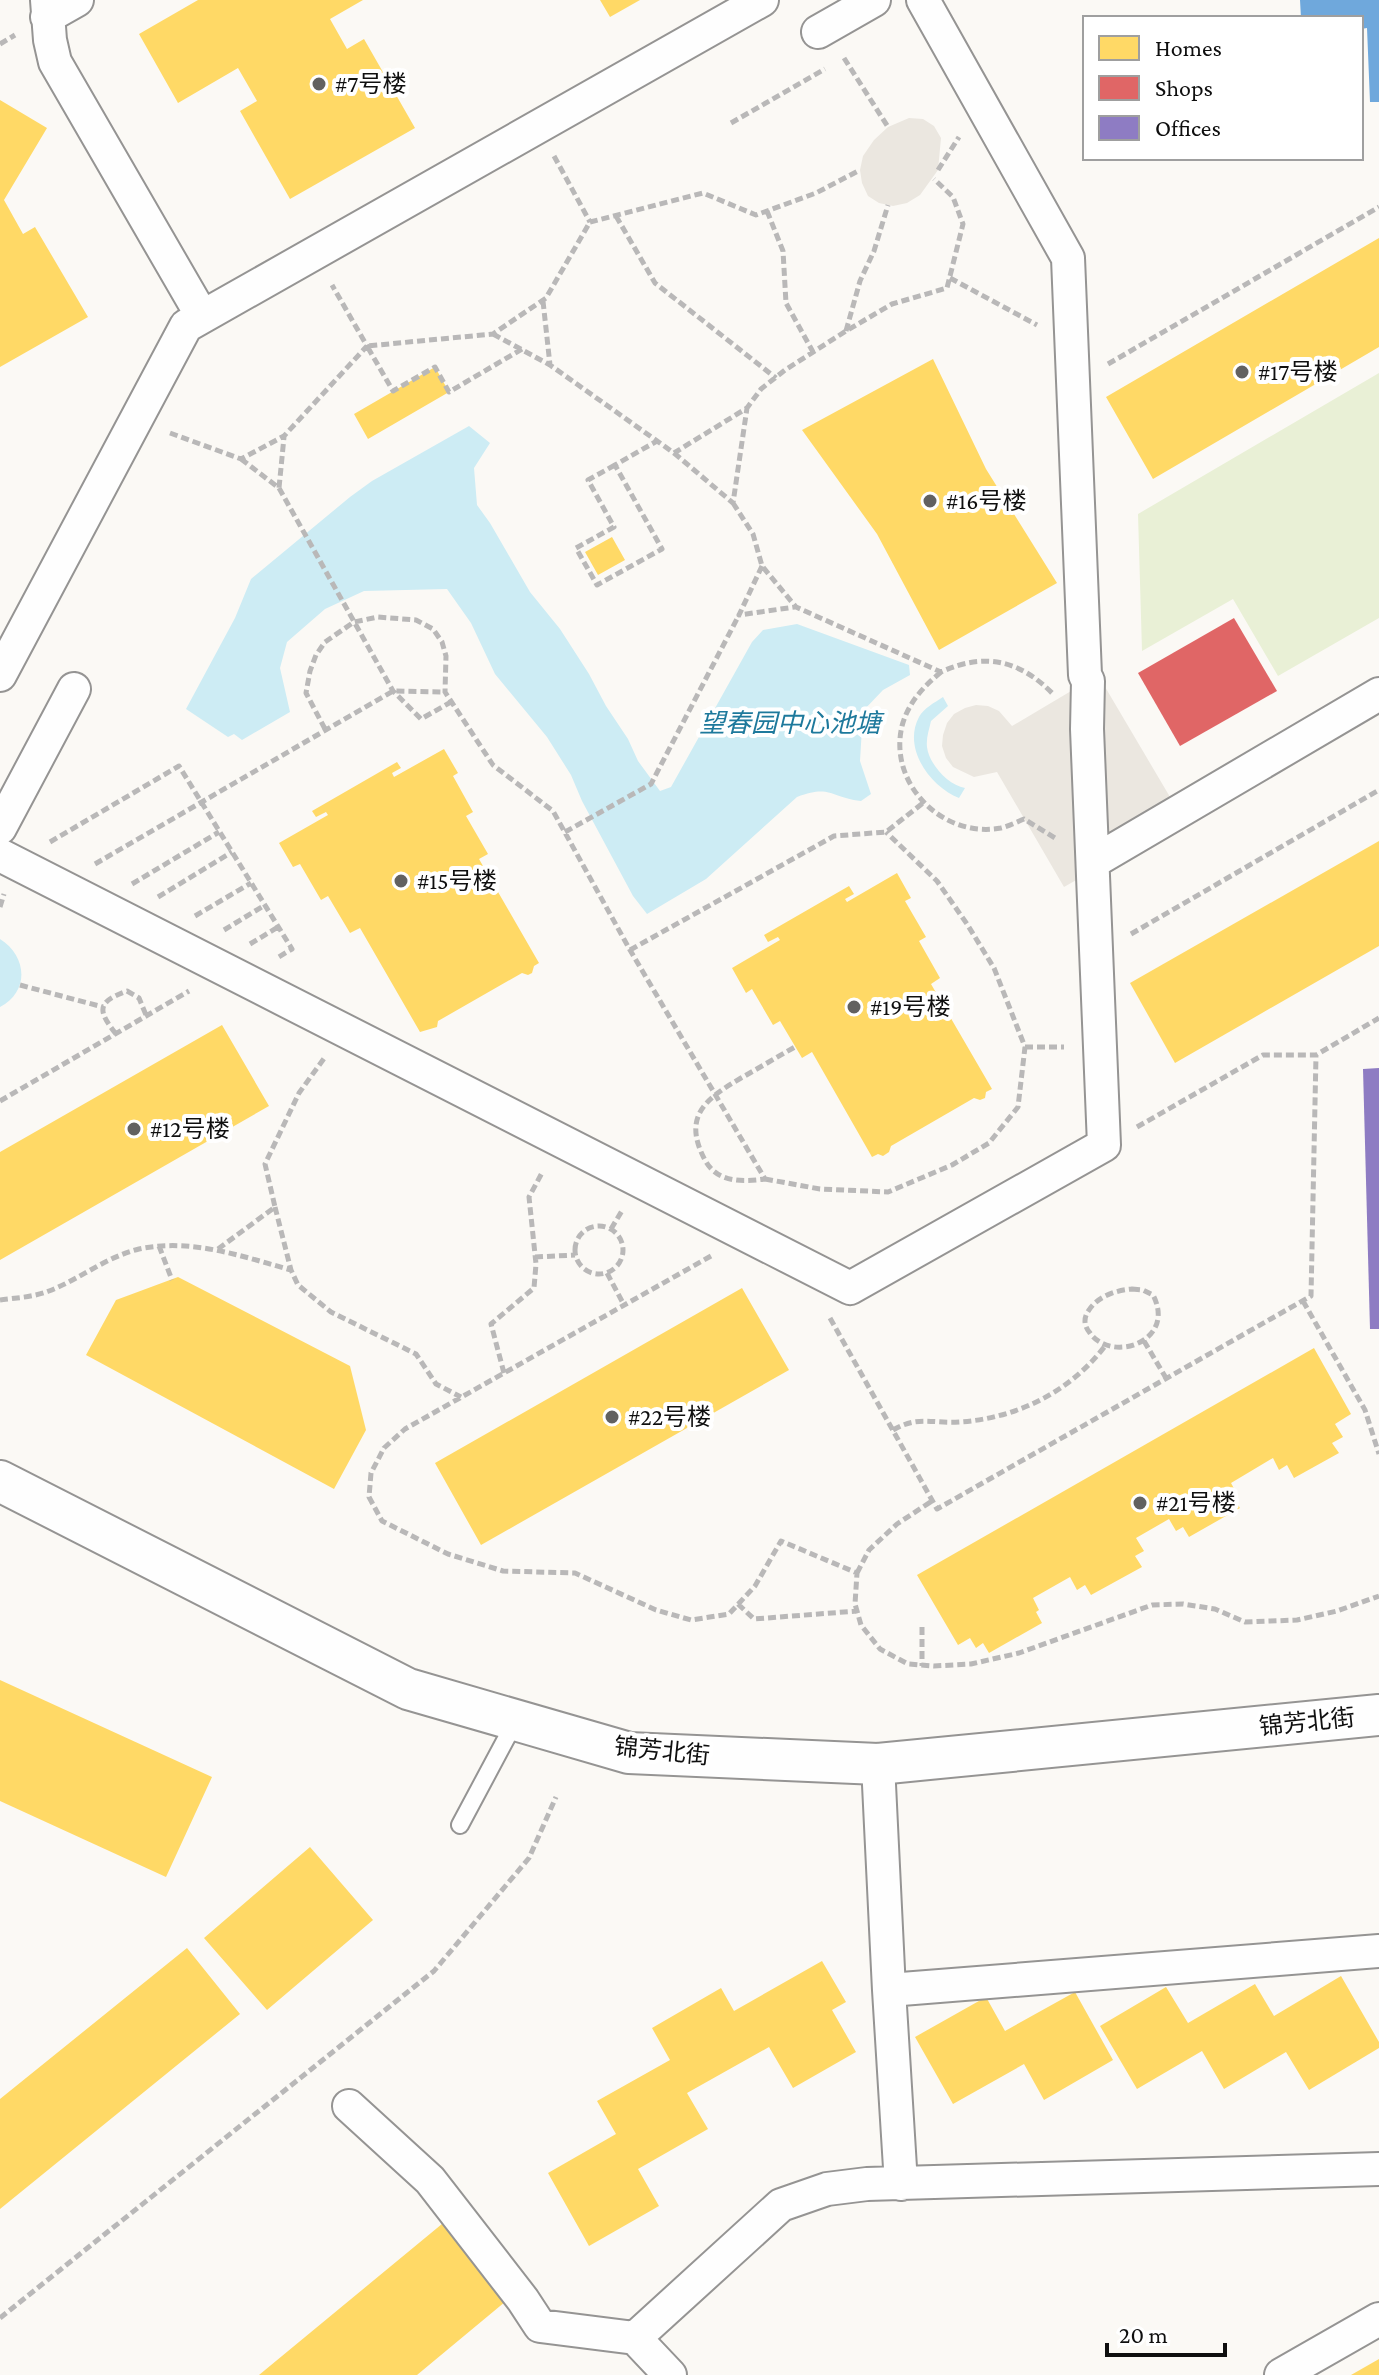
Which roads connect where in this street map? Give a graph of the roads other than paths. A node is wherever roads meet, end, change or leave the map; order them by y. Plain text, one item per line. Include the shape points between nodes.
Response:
1 (77, 0) edge
2 (762, 0) edge
3 (874, 0) edge
4 (923, 0) edge
5 (47, 8) edge
6 (818, 32) dead end
7 (202, 316) junction
8 (0, 675) edge
9 (74, 689) dead end
10 (1379, 694) edge
11 (0, 828) edge
12 (7, 859) edge
13 (1093, 862) junction
14 (0, 1481) edge
15 (1379, 1715) edge
16 (516, 1720) junction
17 (878, 1764) junction
18 (460, 1825) dead end
19 (1379, 1951) edge
20 (889, 1990) junction
21 (349, 2106) dead end
22 (1379, 2169) edge
23 (901, 2184) junction
24 (1379, 2319) edge
25 (635, 2338) junction
26 (670, 2375) edge
27 (1281, 2375) edge

1 - 5 street
2 - 7 street
3 - 6 street
4 - 13 street via 1068,258
5 - 7 street via 55,62
7 - 8 street via 186,326
9 - 11 street
10 - 13 street
12 - 13 street via 850,1288 1104,1145
14 - 16 street, 锦芳北街 via 408,1689
15 - 17 street, 锦芳北街
16 - 17 street, 锦芳北街 via 629,1753
16 - 18 lane
17 - 20 street
19 - 20 street
20 - 23 street
21 - 25 street via 430,2180 540,2326
22 - 23 street
23 - 25 street via 827,2189 781,2205
24 - 27 street
25 - 26 street

